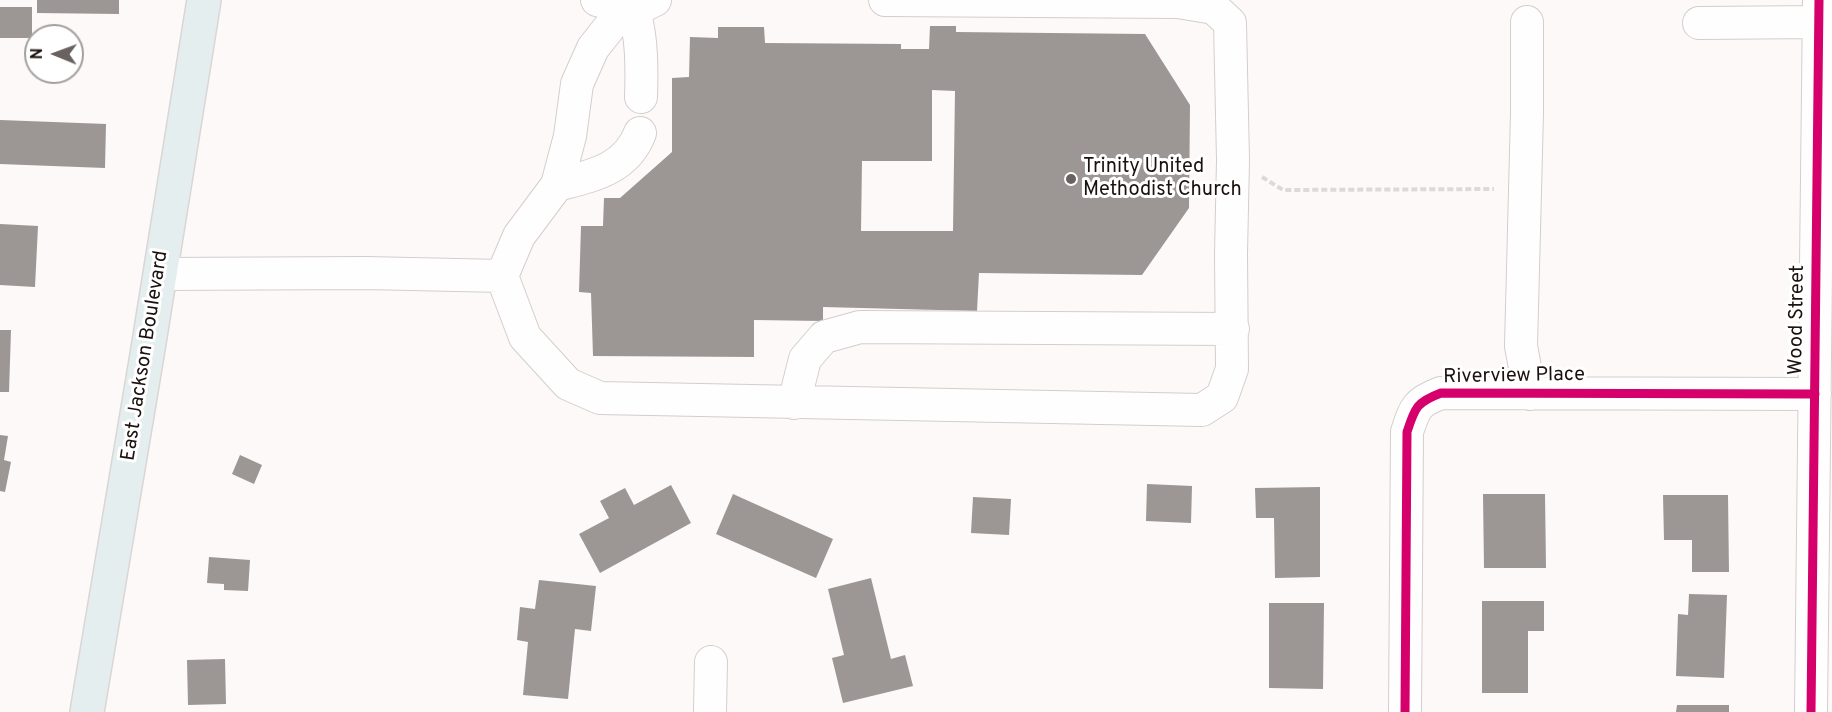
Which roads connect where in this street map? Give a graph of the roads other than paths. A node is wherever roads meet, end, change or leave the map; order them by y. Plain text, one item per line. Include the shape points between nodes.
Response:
1 (204, 0) edge
2 (597, 0) edge
3 (885, 0) edge
4 (1122, 1) edge
5 (644, 5) edge
6 (1819, 11) edge
7 (1527, 22) dead end
8 (1699, 23) dead end
9 (641, 97) dead end
10 (640, 133) dead end
11 (557, 185) junction
12 (160, 274) junction
13 (502, 276) junction
14 (1233, 329) junction
15 (1530, 394) junction
16 (1815, 394) junction
17 (795, 403) junction
18 (1823, 491) edge
19 (1822, 634) edge
20 (711, 662) dead end
21 (87, 712) edge
22 (710, 712) edge
23 (1405, 712) edge
24 (1811, 712) edge

1 - 12 main road, East Jackson Boulevard
2 - 5 street
3 - 4 street
4 - 14 street via 1178,2 1214,8 1230,23
5 - 9 street via 639,30
5 - 11 street via 616,19 592,48 577,84 570,136
6 - 8 street
6 - 16 street, Wood Street
7 - 15 street via 1521,346
10 - 11 street via 622,161 597,174
11 - 13 street via 519,236
12 - 13 street
12 - 21 main road, East Jackson Boulevard
13 - 17 street via 525,337 568,384 600,398
14 - 17 street via 860,327 824,337 805,359
14 - 17 street via 1232,369 1222,397 1202,410
15 - 16 street, Riverview Place
15 - 23 street, Riverview Place via 1441,393 1423,400 1412,415 1407,432
16 - 18 street, Wood Street
18 - 19 street, Wood Street
19 - 24 street, Wood Street
20 - 22 street

